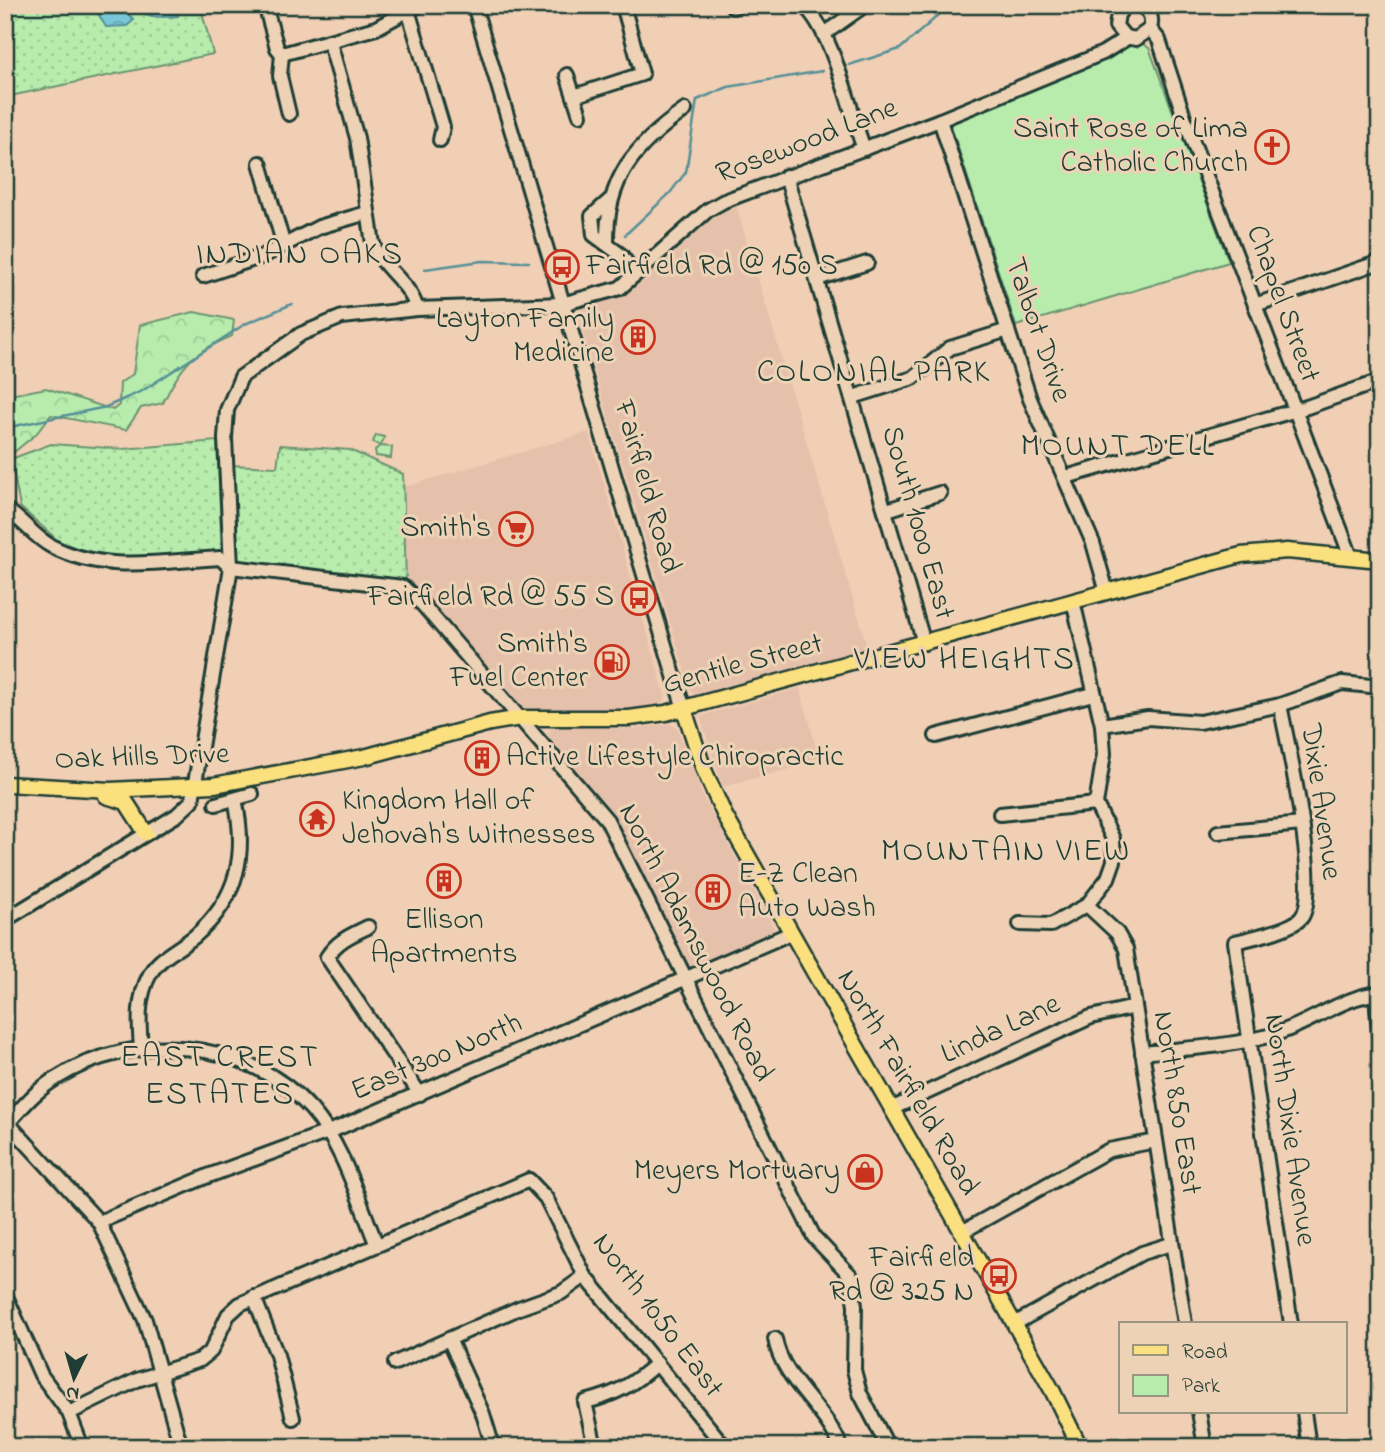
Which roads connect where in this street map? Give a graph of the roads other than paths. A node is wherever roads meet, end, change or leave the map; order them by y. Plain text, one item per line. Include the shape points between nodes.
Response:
1 (265, 5) edge
2 (474, 5) edge
3 (623, 5) edge
4 (803, 5) edge
5 (865, 5) edge
6 (1127, 5) edge
7 (1139, 5) edge
8 (413, 8) edge
9 (1116, 26) junction
10 (824, 34) junction
11 (1139, 35) junction
12 (330, 43) junction
13 (282, 54) junction
14 (1091, 58) junction
15 (567, 75) dead end
16 (574, 96) junction
17 (685, 110) dead end
18 (289, 114) dead end
19 (580, 115) dead end
20 (940, 120) junction
21 (440, 140) dead end
22 (864, 149) junction
23 (260, 163) dead end
24 (786, 176) junction
25 (367, 213) junction
26 (284, 246) junction
27 (1380, 262) edge
28 (867, 263) dead end
29 (635, 275) junction
30 (203, 276) dead end
31 (817, 279) junction
32 (562, 304) junction
33 (1255, 305) junction
34 (417, 309) junction
35 (1008, 330) junction
36 (1380, 381) edge
37 (853, 397) junction
38 (1293, 410) junction
39 (1066, 477) junction
40 (940, 493) dead end
41 (5, 509) edge
42 (887, 510) junction
43 (1351, 557) junction
44 (1380, 560) edge
45 (231, 567) junction
46 (1107, 592) junction
47 (1073, 601) junction
48 (925, 643) junction
49 (1380, 687) edge
50 (1093, 694) junction
51 (1280, 705) junction
52 (684, 709) junction
53 (521, 718) junction
54 (1102, 725) junction
55 (936, 736) dead end
56 (695, 743) joint
57 (320, 767) joint
58 (5, 784) edge
59 (195, 787) junction
60 (53, 788) junction
61 (252, 794) dead end
62 (234, 799) junction
63 (216, 804) dead end
64 (1096, 804) junction
65 (1000, 814) dead end
66 (1302, 824) junction
67 (1218, 832) dead end
68 (146, 833) junction
69 (1087, 905) junction
70 (5, 919) edge
71 (1020, 924) dead end
72 (368, 927) dead end
73 (791, 933) junction
74 (1235, 942) joint
75 (687, 980) junction
76 (1378, 993) edge
77 (1135, 1007) junction
78 (1249, 1040) junction
79 (141, 1048) junction
80 (1380, 1050) edge
81 (1142, 1053) junction
82 (420, 1094) junction
83 (891, 1109) junction
84 (7, 1125) edge
85 (327, 1133) junction
86 (1156, 1141) junction
87 (99, 1222) junction
88 (962, 1232) junction
89 (376, 1242) junction
90 (1171, 1244) junction
91 (585, 1276) junction
92 (5, 1294) edge
93 (254, 1297) junction
94 (1185, 1322) edge
95 (1291, 1322) edge
96 (1014, 1324) junction
97 (449, 1339) junction
98 (775, 1339) dead end
99 (395, 1363) dead end
100 (657, 1363) junction
101 (162, 1372) junction
102 (69, 1413) junction
103 (1199, 1414) edge
104 (1304, 1414) edge
105 (293, 1418) dead end
106 (887, 1446) edge
107 (82, 1447) edge
108 (181, 1447) edge
109 (493, 1447) edge
110 (596, 1447) edge
111 (725, 1447) edge
112 (841, 1447) edge
113 (1080, 1447) edge
114 (1205, 1447) edge
115 (1309, 1447) edge

1 - 13 street
2 - 32 street, Fairfield Road
3 - 16 street via 642,74
4 - 10 street
5 - 10 street
6 - 9 street, Rosewood Lane via 1118,13
7 - 11 street, Chapel Street via 1150,16
8 - 12 street via 376,28
8 - 21 street via 443,127
9 - 11 street
9 - 14 street, Rosewood Lane
10 - 22 street
11 - 14 street, Rosewood Lane
11 - 33 street, Chapel Street via 1159,40
12 - 13 street
12 - 25 street via 357,138
13 - 18 street via 279,76
14 - 20 street, Rosewood Lane
15 - 16 street
16 - 19 street
17 - 29 street via 642,145 620,173 611,199 607,242
20 - 22 street, Rosewood Lane
20 - 35 street, Talbot Drive
22 - 24 street, Rosewood Lane
23 - 26 street
24 - 29 street, Rosewood Lane via 708,210
24 - 31 street, South 1000 East
25 - 26 street via 319,227
25 - 34 street via 380,261 404,282
26 - 30 street
27 - 33 street
28 - 31 street
29 - 32 street, Rosewood Lane via 621,288
31 - 37 street, South 1000 East
32 - 34 street, Rosewood Lane
32 - 52 street, Fairfield Road
33 - 38 street, Chapel Street
34 - 45 street, Rosewood Lane via 319,324 241,377 227,410 225,438
35 - 37 street via 950,348 913,379
35 - 39 street, Talbot Drive via 1030,399
36 - 38 street
37 - 42 street, South 1000 East
38 - 39 street
38 - 43 street, Chapel Street
39 - 46 street, Talbot Drive
40 - 42 street
41 - 45 street, North Adamswood Road via 49,545 87,562 125,565 220,558
42 - 48 street, South 1000 East
43 - 44 main road, Gentile Street
43 - 46 main road, Gentile Street via 1287,551 1248,554
45 - 53 street, North Adamswood Road via 403,587 424,605
45 - 59 street
46 - 47 main road, Gentile Street
47 - 48 main road, Gentile Street
47 - 50 street
48 - 52 main road, Gentile Street
49 - 51 street via 1342,683
50 - 54 street
50 - 55 street
51 - 54 street via 1200,722 1148,718
51 - 66 street, Dixie Avenue
52 - 53 main road, Gentile Street via 629,718
52 - 56 main road, Fairfield Road
53 - 57 main road, Gentile Street
53 - 75 street, North Adamswood Road via 607,820
54 - 64 street via 1104,754
56 - 73 main road, North Fairfield Road via 725,816
57 - 59 main road, Oak Hills Drive
58 - 60 main road, Oak Hills Drive
59 - 60 main road, Oak Hills Drive
59 - 68 street via 187,807
60 - 68 main road via 123,799
61 - 62 street
62 - 63 street
62 - 79 street via 241,827 241,855 234,879 212,920 151,972 138,1012
64 - 65 street
64 - 69 street via 1113,839 1114,861
66 - 67 street
66 - 74 street, Dixie Avenue via 1308,889 1301,919
68 - 70 street
69 - 71 street via 1051,925
69 - 77 street, North 850 East via 1126,949
72 - 82 street via 348,936 327,957
73 - 75 street, East 300 North
73 - 83 main road, North Fairfield Road
74 - 78 street, North Dixie Avenue
75 - 82 street, East 300 North
75 - 106 street, North Adamswood Road via 814,1237 850,1276 855,1306 854,1370 860,1393
76 - 78 street via 1276,1034
76 - 80 street
77 - 81 street, North 850 East
77 - 83 street, Linda Lane via 1091,1017
78 - 81 street
78 - 95 street, North Dixie Avenue
79 - 84 street via 85,1064 56,1078 32,1096
79 - 85 street via 209,1051 245,1064 288,1089 311,1109
81 - 86 street, North 850 East
82 - 85 street, East 300 North
83 - 88 main road, North Fairfield Road
84 - 87 street
85 - 87 street, East 300 North
85 - 89 street
86 - 88 street via 1108,1150
86 - 90 street, North 850 East
87 - 101 street via 132,1288
88 - 96 main road, North Fairfield Road
89 - 91 street, North 1050 East via 529,1180 546,1198
89 - 93 street
90 - 94 street, North 850 East
90 - 96 street via 1142,1253
91 - 97 street via 561,1293
91 - 100 street, North 1050 East
92 - 102 street via 41,1375
93 - 101 street via 228,1315 211,1351 200,1360
93 - 105 street via 277,1355
96 - 113 main road, North Fairfield Road
97 - 99 street
97 - 109 street
98 - 112 street via 778,1358 832,1424
100 - 110 street via 613,1395 585,1402
100 - 111 street, North 1050 East
101 - 102 street
101 - 108 street
102 - 107 street
103 - 114 street
104 - 115 street

